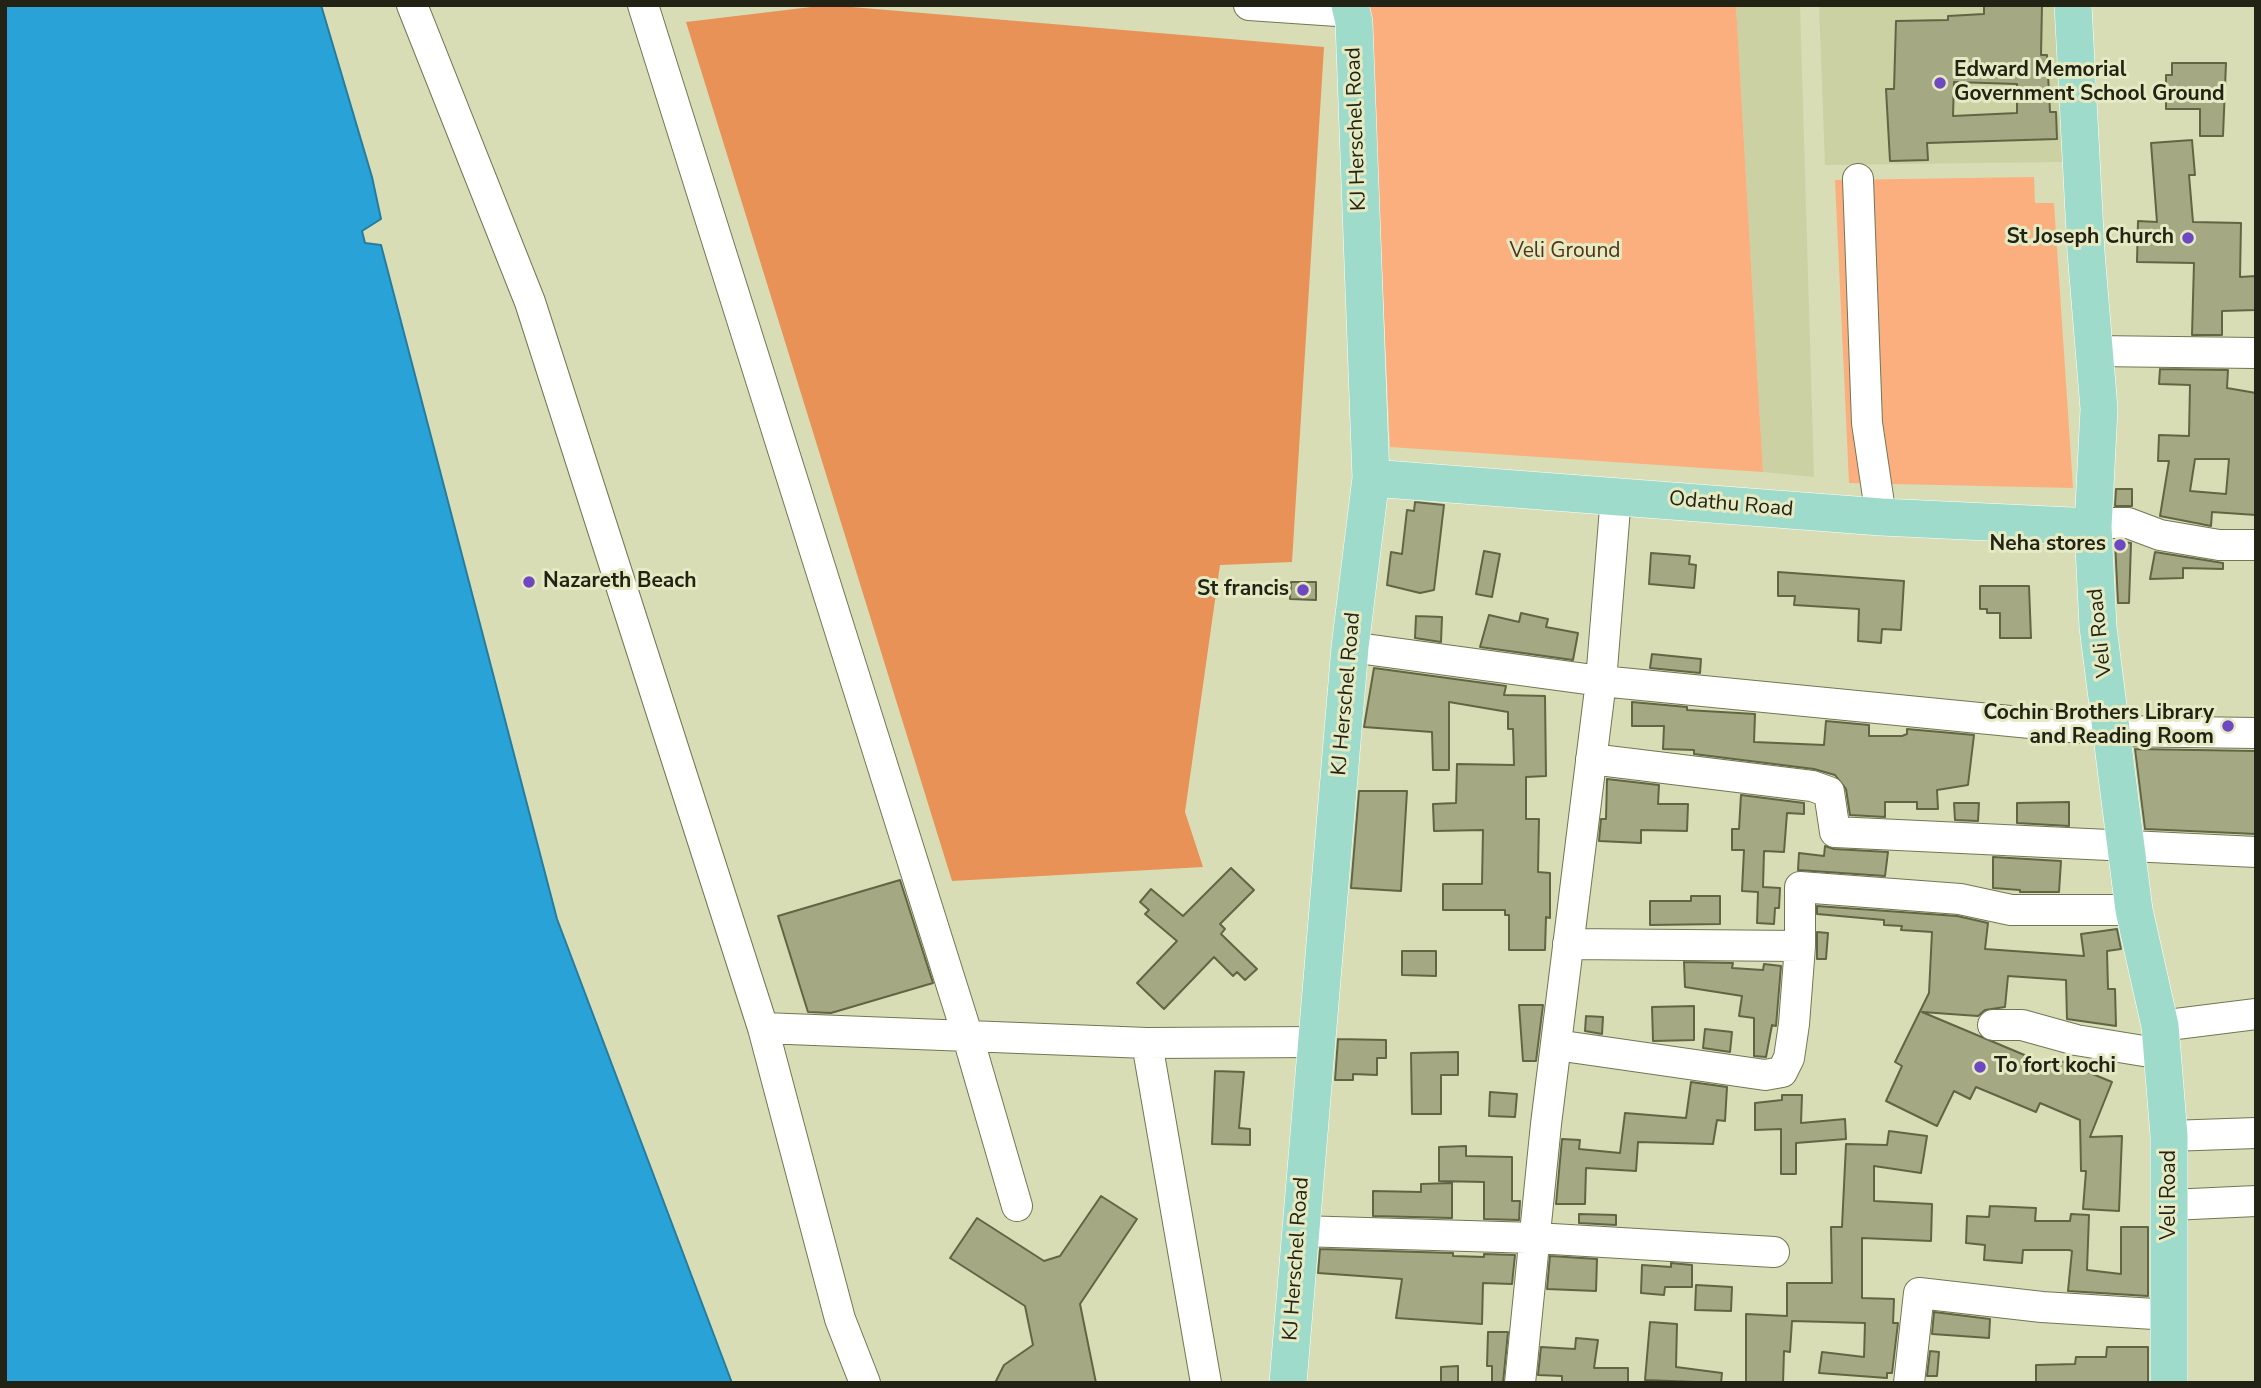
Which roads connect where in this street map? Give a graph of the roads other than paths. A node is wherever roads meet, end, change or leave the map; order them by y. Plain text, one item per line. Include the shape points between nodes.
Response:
1 (412, 5) edge
2 (643, 5) edge
3 (1249, 5) edge
4 (2073, 5) edge
5 (1351, 9) edge
6 (1858, 179) dead end
7 (2094, 351) junction
8 (2256, 353) edge
9 (1371, 478) junction
10 (1616, 496) junction
11 (1881, 517) junction
12 (2092, 527) junction
13 (2256, 545) edge
14 (1350, 647) junction
15 (1601, 681) junction
16 (2112, 731) junction
17 (2256, 733) edge
18 (1591, 759) junction
19 (2127, 845) junction
20 (2256, 852) edge
21 (2134, 910) junction
22 (1568, 944) junction
23 (1800, 946) junction
24 (2256, 1014) edge
25 (1993, 1025) dead end
26 (763, 1028) junction
27 (967, 1034) junction
28 (2161, 1040) junction
29 (1316, 1042) junction
30 (1147, 1043) junction
31 (1556, 1045) junction
32 (2256, 1133) edge
33 (2169, 1136) junction
34 (2256, 1201) edge
35 (2170, 1205) junction
36 (1017, 1206) dead end
37 (1299, 1231) junction
38 (1535, 1238) junction
39 (1774, 1252) dead end
40 (2170, 1315) junction
41 (865, 1383) edge
42 (1206, 1383) edge
43 (1288, 1383) edge
44 (1520, 1383) edge
45 (1909, 1383) edge
46 (2169, 1383) edge

1 - 26 street via 530,302
2 - 27 street
3 - 5 street
4 - 7 main road, Veli Road
5 - 9 main road, KJ Herschel Road
6 - 11 street via 1867,423
7 - 8 street
7 - 12 main road, Veli Road via 2099,408
9 - 10 main road, Odathu Road
9 - 14 main road, KJ Herschel Road
10 - 11 main road, Odathu Road
10 - 15 street
11 - 12 main road, Odathu Road
12 - 13 street via 2127,523 2160,535
12 - 16 main road, Veli Road via 2098,627
14 - 15 street
14 - 29 main road, KJ Herschel Road
15 - 16 street
15 - 18 street
16 - 17 street
16 - 19 main road, Veli Road
18 - 19 street via 1812,786 1829,792 1835,832
18 - 22 street
19 - 20 street
19 - 21 main road, Veli Road
21 - 23 street via 2011,910 1959,899 1800,887
21 - 28 main road, Veli Road
22 - 23 street
22 - 31 street
23 - 31 street via 1789,1058 1782,1072 1765,1075
24 - 28 street
25 - 28 street via 2022,1025 2076,1040
26 - 27 street
26 - 41 street via 840,1319
27 - 30 street
27 - 36 street
28 - 33 main road, Veli Road
29 - 30 street
29 - 37 main road, KJ Herschel Road
30 - 42 street
31 - 38 street
32 - 33 street
33 - 35 main road, Veli Road
34 - 35 street
35 - 40 main road, Veli Road
37 - 38 street
37 - 43 main road, KJ Herschel Road
38 - 39 street
38 - 44 street
40 - 45 street via 1919,1293
40 - 46 main road, Veli Road

